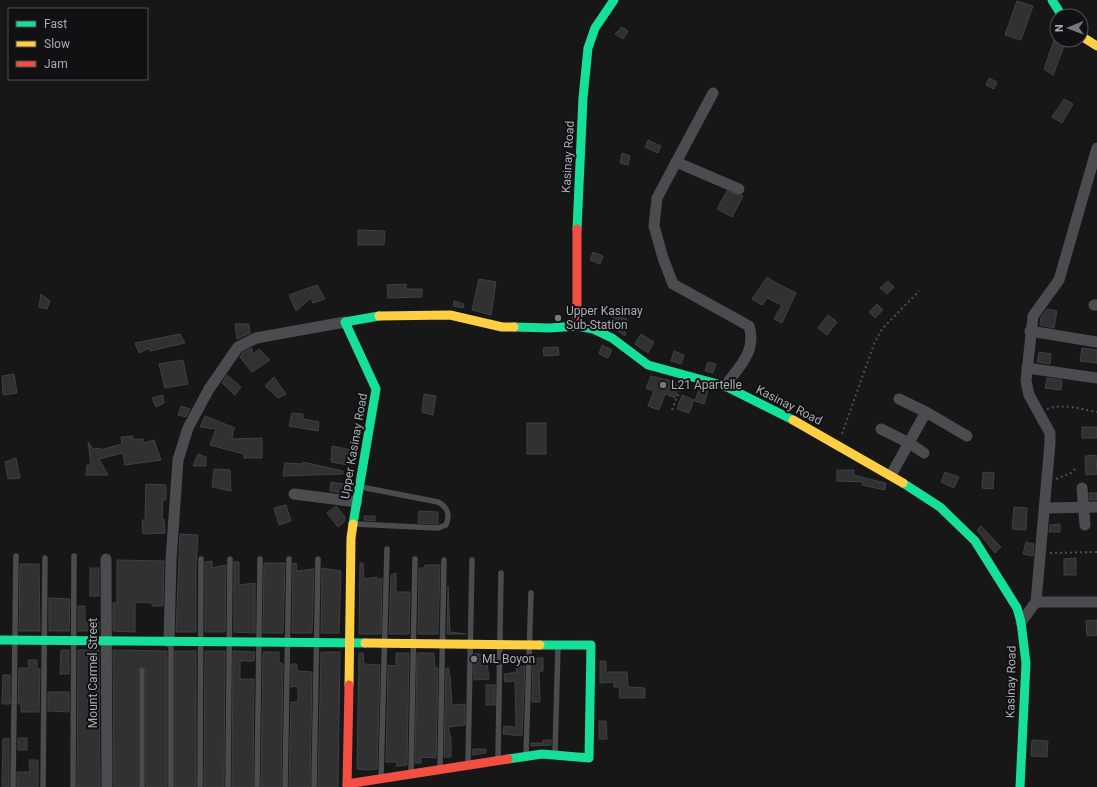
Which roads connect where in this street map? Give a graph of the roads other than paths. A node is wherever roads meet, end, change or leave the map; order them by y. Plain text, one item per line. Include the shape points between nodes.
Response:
1 (614, 0) edge
2 (713, 93) dead end
3 (1097, 148) edge
4 (676, 162) junction
5 (739, 189) dead end
6 (345, 322) junction
7 (577, 326) junction
8 (1030, 331) junction
9 (1097, 342) edge
10 (1027, 368) junction
11 (1097, 378) edge
12 (725, 386) junction
13 (899, 399) dead end
14 (926, 412) junction
15 (881, 429) dead end
16 (967, 436) dead end
17 (909, 443) junction
18 (924, 453) dead end
19 (891, 475) junction
20 (359, 487) junction
21 (1082, 488) dead end
22 (294, 494) dead end
23 (357, 502) junction
24 (1085, 507) junction
25 (1097, 507) edge
26 (1046, 508) junction
27 (353, 524) junction
28 (1085, 525) dead end
29 (387, 549) dead end
30 (16, 556) dead end
31 (74, 556) dead end
32 (45, 558) dead end
33 (106, 559) dead end
34 (201, 559) dead end
35 (230, 559) dead end
36 (260, 559) dead end
37 (289, 559) dead end
38 (318, 559) dead end
39 (415, 559) dead end
40 (444, 560) dead end
41 (472, 560) dead end
42 (501, 573) dead end
43 (531, 593) dead end
44 (1036, 602) junction
45 (1097, 602) edge
46 (1021, 622) junction
47 (0, 640) edge
48 (15, 640) junction
49 (44, 641) junction
50 (74, 641) junction
51 (106, 641) junction
52 (170, 642) junction
53 (200, 642) junction
54 (230, 643) junction
55 (258, 643) junction
56 (288, 643) junction
57 (316, 643) junction
58 (349, 643) junction
59 (384, 644) junction
60 (414, 644) junction
61 (442, 644) junction
62 (470, 644) junction
63 (500, 645) junction
64 (530, 645) junction
65 (558, 645) junction
66 (142, 670) dead end
67 (526, 756) junction
68 (555, 756) junction
69 (498, 761) junction
70 (468, 766) junction
71 (440, 770) junction
72 (411, 774) junction
73 (381, 779) junction
74 (347, 785) edge
75 (13, 787) edge
76 (43, 787) edge
77 (72, 787) edge
78 (107, 787) edge
79 (142, 787) edge
80 (171, 787) edge
81 (200, 787) edge
82 (228, 787) edge
83 (257, 787) edge
84 (285, 787) edge
85 (314, 787) edge
86 (1020, 787) edge

1 - 7 street, Kasinay Road via 595,28 588,48 583,98 577,234
2 - 4 street
3 - 8 street via 1059,280 1032,316
4 - 5 street
4 - 12 street via 657,198 654,226 673,284 749,326 752,336 751,350
6 - 7 street via 379,316 450,315 502,327
6 - 20 street, Upper Kasinay Road via 376,389
6 - 52 street via 256,338 238,347 209,389 188,428 178,460 171,560
7 - 12 street, Kasinay Road via 593,329 612,338 648,365
8 - 9 street
8 - 10 street
10 - 11 street
10 - 26 street via 1029,395 1050,433
12 - 19 street, Kasinay Road via 792,419
13 - 14 street
14 - 16 street
14 - 17 street
15 - 17 street
17 - 18 street
17 - 19 street
19 - 46 street, Kasinay Road via 940,507 975,541 1001,580
20 - 23 street, Upper Kasinay Road
20 - 27 lane via 438,502 445,508 449,519 446,525 438,528
21 - 24 street
22 - 23 street
23 - 27 street, Upper Kasinay Road
24 - 25 street
24 - 26 street
24 - 28 street
26 - 44 street
27 - 58 street, Upper Kasinay Road
29 - 59 lane
30 - 48 lane
31 - 50 lane
32 - 49 lane
33 - 51 street, Mount Carmel Street
34 - 53 lane
35 - 54 lane
36 - 55 lane
37 - 56 lane
38 - 57 lane
39 - 60 lane
40 - 61 lane
41 - 62 lane
42 - 63 lane
43 - 64 lane
44 - 45 street
44 - 46 street
46 - 86 street, Kasinay Road via 1026,663
47 - 48 street
48 - 49 street
48 - 75 lane
49 - 50 street
49 - 76 lane
50 - 51 street
50 - 77 lane
51 - 52 street
51 - 78 street, Mount Carmel Street
52 - 53 street
52 - 80 lane
53 - 54 street
53 - 81 lane
54 - 55 street
54 - 82 lane
55 - 56 street
55 - 83 lane
56 - 57 street
56 - 84 lane
57 - 58 street
57 - 85 lane
58 - 59 street
58 - 74 street, Upper Kasinay Road
59 - 60 street
59 - 73 lane
60 - 61 street
60 - 72 lane
61 - 62 street
61 - 71 lane
62 - 63 street
62 - 70 lane
63 - 64 street
63 - 69 lane
64 - 65 street
64 - 67 lane
65 - 68 lane
65 - 68 street via 591,645 589,758
66 - 79 lane
67 - 68 street
67 - 69 street
69 - 70 street
70 - 71 street
71 - 72 street
72 - 73 street
73 - 74 street

